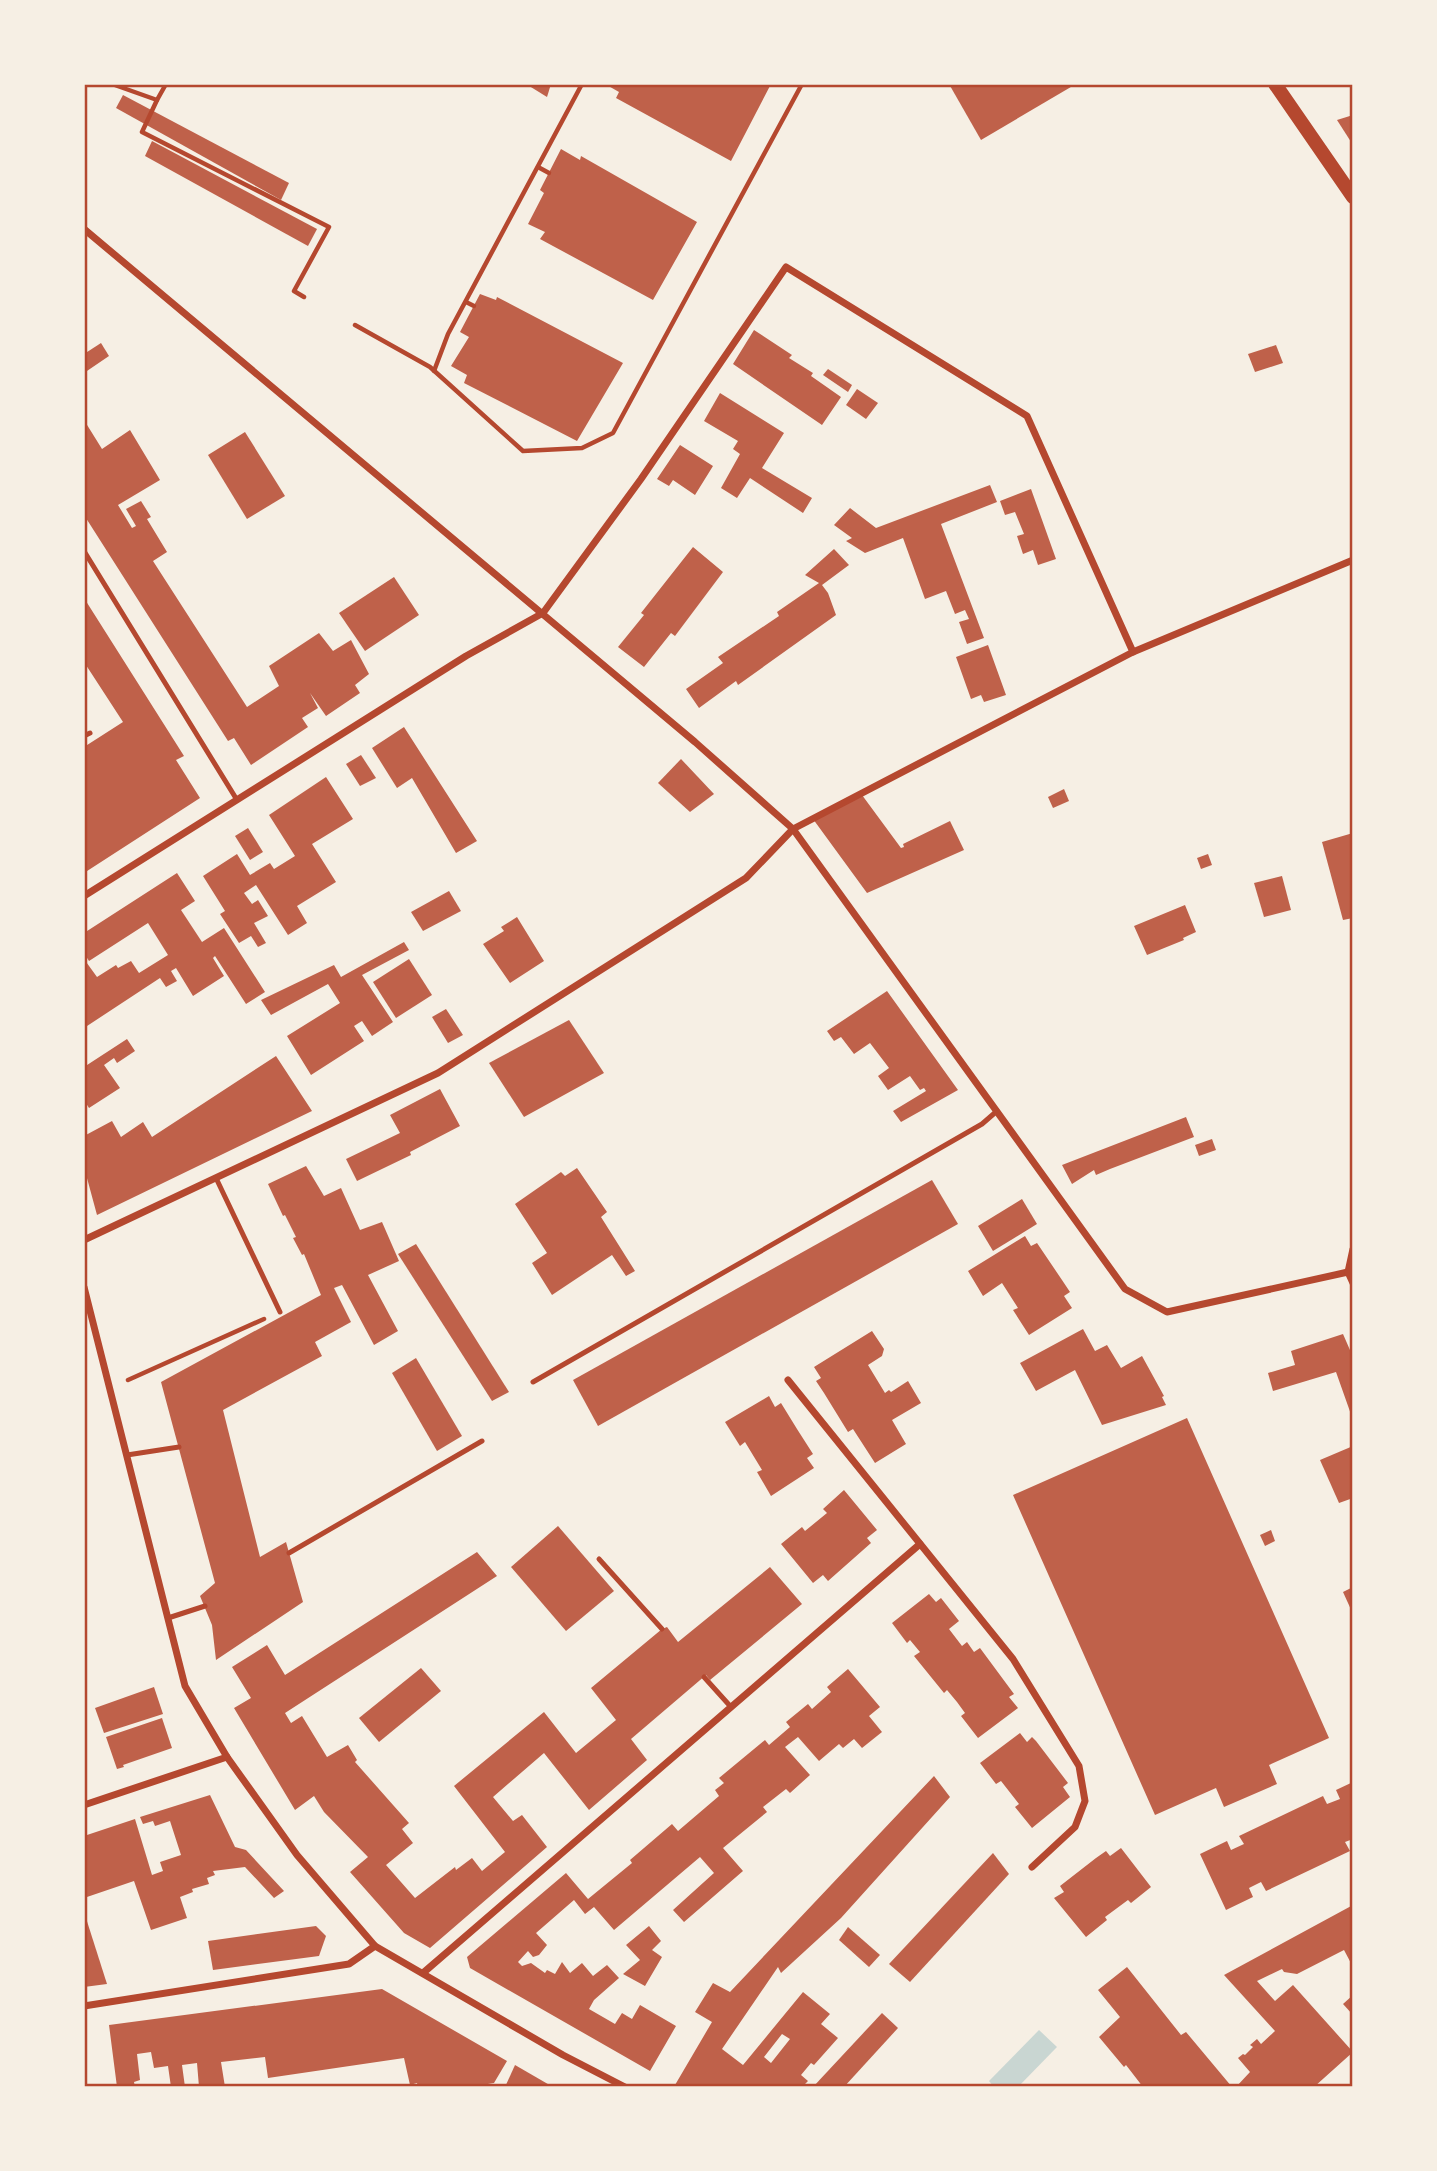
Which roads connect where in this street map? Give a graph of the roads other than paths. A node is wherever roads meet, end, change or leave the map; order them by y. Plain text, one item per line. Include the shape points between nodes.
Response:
1 (1275, 84) edge
2 (1353, 197) edge
3 (84, 229) edge
4 (84, 551) edge
5 (1353, 560) edge
6 (543, 613) junction
7 (1133, 652) junction
8 (237, 800) junction
9 (793, 829) junction
10 (84, 896) edge
11 (997, 1111) junction
12 (216, 1178) junction
13 (84, 1240) edge
14 (1353, 1248) edge
15 (1348, 1272) junction
16 (1353, 1283) edge
17 (84, 1287) edge
18 (280, 1311) road end
19 (788, 1380) dead end
20 (533, 1382) dead end
21 (482, 1441) dead end
22 (179, 1447) dead end
23 (127, 1455) junction
24 (919, 1544) junction
25 (289, 1553) dead end
26 (599, 1559) dead end
27 (205, 1606) dead end
28 (168, 1618) junction
29 (662, 1629) dead end
30 (704, 1677) dead end
31 (731, 1707) junction
32 (227, 1757) junction
33 (84, 1805) edge
34 (1032, 1867) dead end
35 (375, 1946) junction
36 (423, 1973) junction
37 (84, 2006) edge
38 (625, 2087) edge

1 - 2 main road
3 - 6 street
4 - 8 lane
5 - 7 street
6 - 7 street via 786,267 1027,416
6 - 8 street
6 - 9 street
7 - 9 street
8 - 10 street
9 - 11 street
9 - 12 street via 746,878 438,1073
11 - 15 street via 1125,1289 1167,1311
11 - 20 lane via 982,1124
12 - 13 street
12 - 18 lane
14 - 15 street
15 - 16 street
17 - 23 street
19 - 24 street
21 - 25 lane
22 - 23 lane
23 - 28 street
24 - 31 street
24 - 34 street via 1013,1659 1079,1766 1085,1801 1076,1828
26 - 29 lane
27 - 28 lane
28 - 32 street via 185,1686
30 - 31 lane
31 - 36 street
32 - 33 street
32 - 35 street via 297,1855
35 - 36 street
35 - 37 street via 349,1964
36 - 38 street

